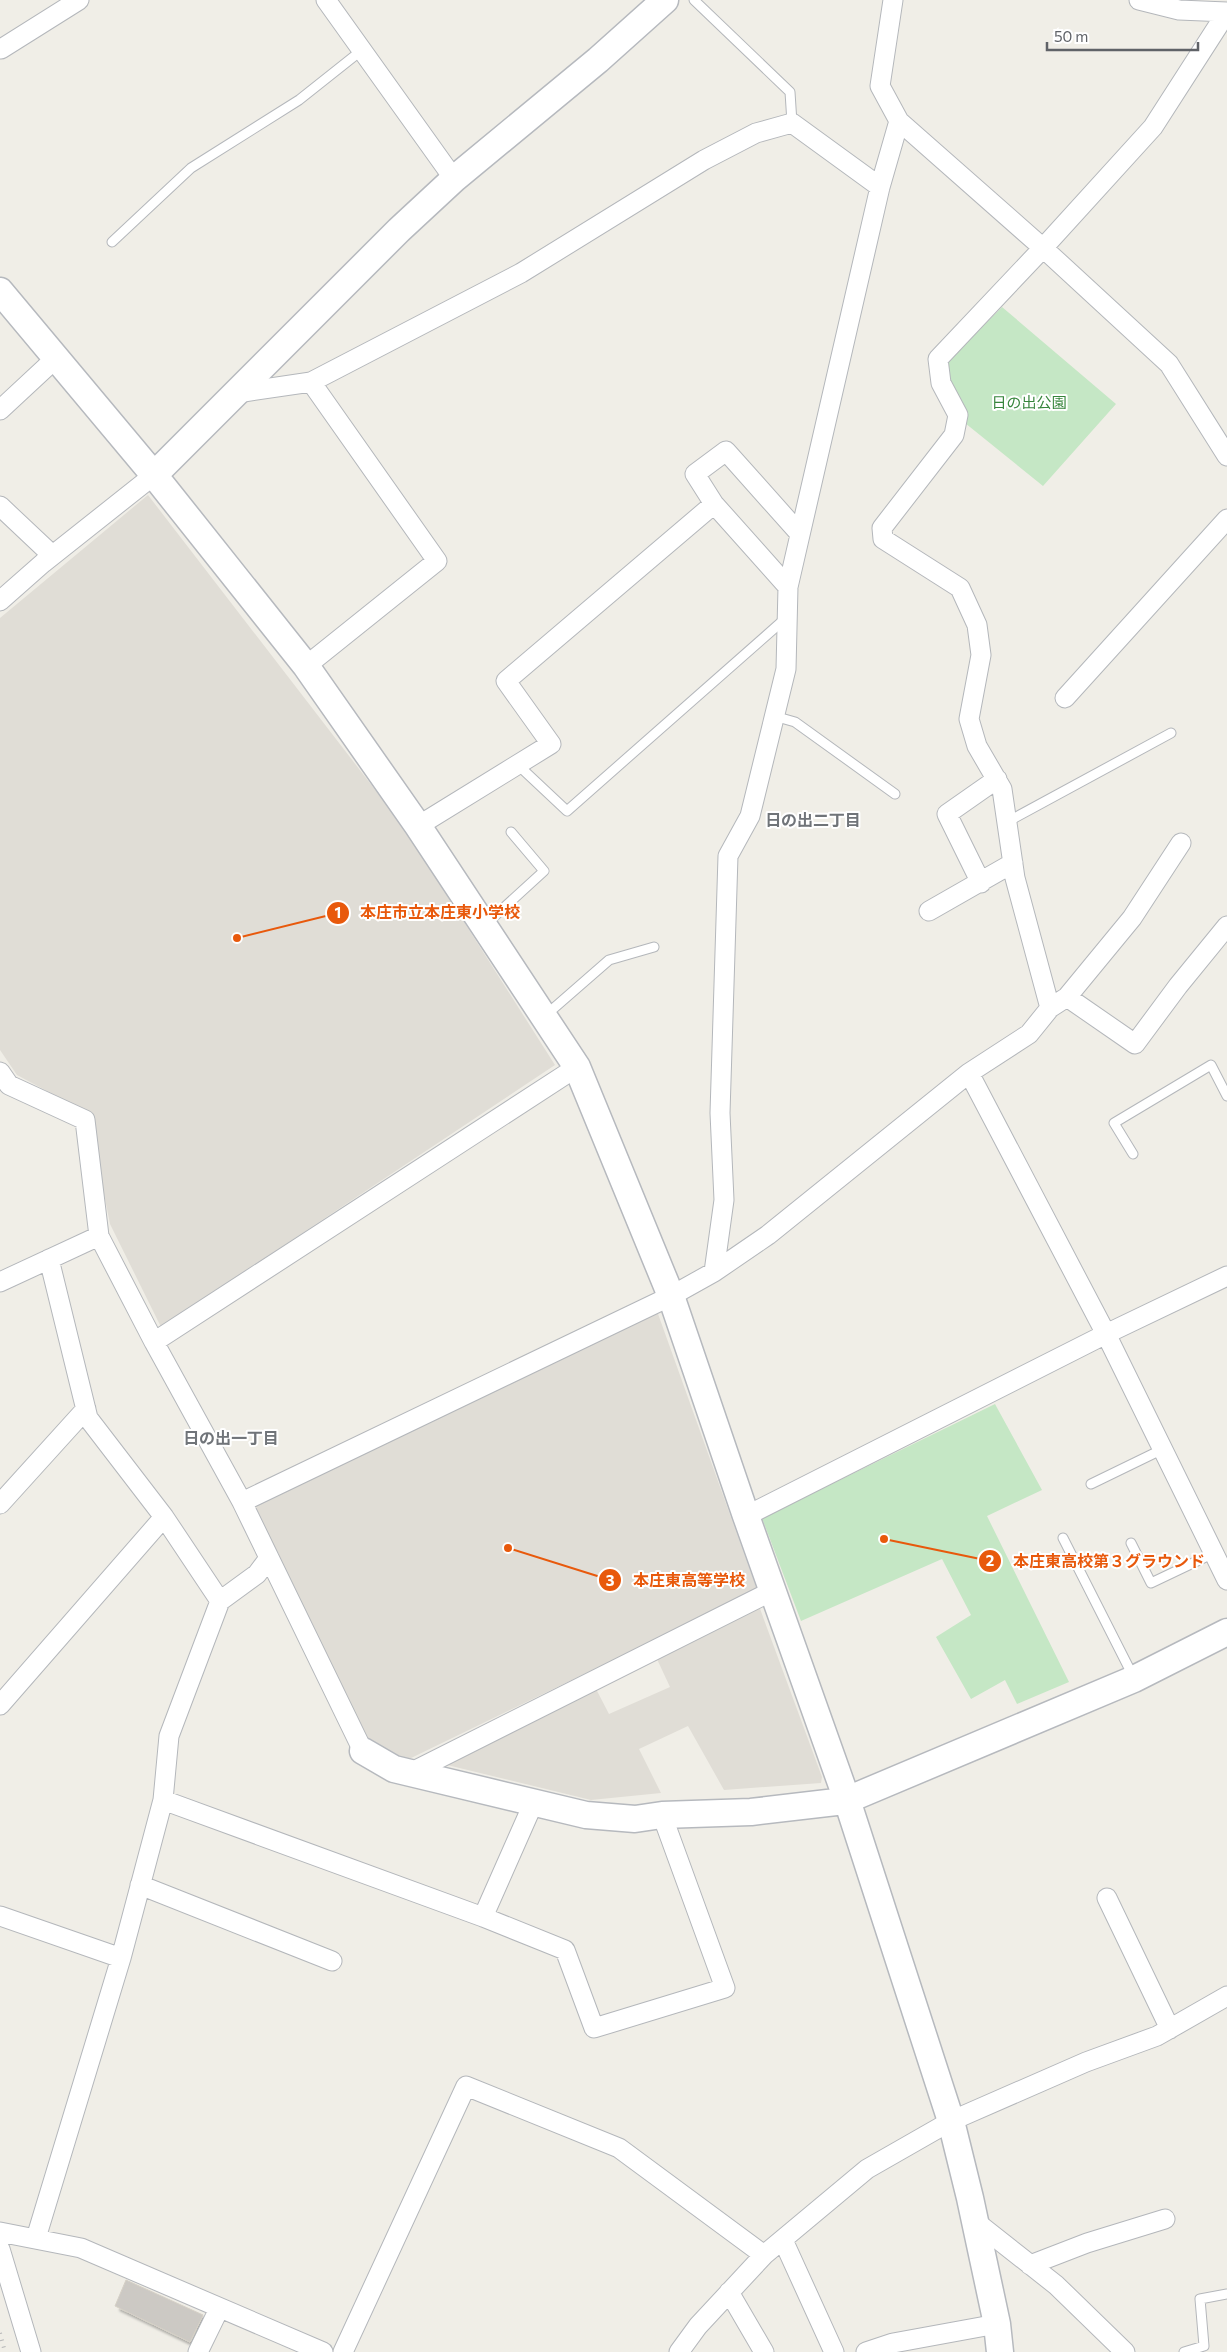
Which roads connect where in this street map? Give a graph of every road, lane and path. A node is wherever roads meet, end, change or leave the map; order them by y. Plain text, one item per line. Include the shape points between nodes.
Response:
1 (79, 0) edge
2 (326, 0) edge
3 (665, 0) edge
4 (694, 0) edge
5 (893, 0) edge
6 (1139, 0) edge
7 (1227, 12) edge
8 (0, 48) edge
9 (362, 50) junction
10 (899, 121) junction
11 (792, 122) junction
12 (454, 179) junction
13 (880, 187) junction
14 (112, 242) dead end
15 (1043, 248) junction
16 (0, 291) edge
17 (56, 358) junction
18 (311, 382) junction
19 (237, 393) junction
20 (0, 410) edge
21 (1227, 456) edge
22 (154, 475) junction
23 (714, 504) junction
24 (0, 506) edge
25 (1227, 519) edge
26 (800, 534) junction
27 (52, 556) junction
28 (788, 588) junction
29 (0, 601) edge
30 (787, 617) junction
31 (306, 666) junction
32 (1065, 698) dead end
33 (774, 716) junction
34 (1171, 733) dead end
35 (518, 765) junction
36 (997, 779) junction
37 (895, 794) dead end
38 (1007, 822) junction
39 (418, 826) junction
40 (511, 832) dead end
41 (1181, 843) dead end
42 (1013, 863) junction
43 (980, 883) junction
44 (929, 911) dead end
45 (484, 926) junction
46 (1227, 926) edge
47 (654, 947) dead end
48 (1067, 996) junction
49 (1050, 1008) junction
50 (544, 1016) junction
51 (577, 1067) junction
52 (0, 1072) edge
53 (969, 1073) junction
54 (1227, 1096) edge
55 (1133, 1154) dead end
56 (100, 1236) junction
57 (49, 1259) junction
58 (714, 1272) junction
59 (1227, 1276) edge
60 (0, 1282) edge
61 (671, 1296) junction
62 (1106, 1334) junction
63 (154, 1342) junction
64 (86, 1409) junction
65 (1163, 1449) junction
66 (1091, 1484) dead end
67 (242, 1502) junction
68 (0, 1504) edge
69 (746, 1516) junction
70 (164, 1517) junction
71 (1063, 1538) dead end
72 (1131, 1543) dead end
73 (1214, 1553) junction
74 (269, 1558) junction
75 (1227, 1580) edge
76 (772, 1590) junction
77 (220, 1601) junction
78 (1227, 1632) edge
79 (1134, 1679) junction
80 (0, 1705) edge
81 (363, 1751) joint
82 (410, 1773) junction
83 (163, 1800) junction
84 (847, 1800) junction
85 (533, 1804) junction
86 (662, 1815) junction
87 (140, 1885) junction
88 (1107, 1898) dead end
89 (0, 1916) edge
90 (483, 1917) junction
91 (121, 1958) junction
92 (332, 1961) dead end
93 (1227, 1996) edge
94 (1170, 2029) junction
95 (951, 2121) junction
96 (1165, 2219) dead end
97 (976, 2222) junction
98 (0, 2232) edge
99 (36, 2238) junction
100 (783, 2240) junction
101 (0, 2249) edge
102 (764, 2255) junction
103 (1030, 2264) junction
104 (729, 2292) junction
105 (1227, 2294) edge
106 (219, 2309) junction
107 (998, 2324) junction
108 (31, 2352) edge
109 (198, 2352) edge
110 (323, 2352) edge
111 (343, 2352) edge
112 (679, 2352) edge
113 (764, 2352) edge
114 (834, 2352) edge
115 (866, 2352) edge
116 (1000, 2352) edge
117 (1125, 2352) edge
118 (1184, 2352) edge

1 - 8 street
2 - 9 street
3 - 12 street
4 - 11 lane via 790,92
5 - 10 street via 880,86
6 - 7 street via 1179,10
7 - 15 street via 1153,127
9 - 12 street
9 - 14 lane via 299,100 191,168
10 - 13 street
10 - 15 street
11 - 13 street
11 - 18 street via 756,133 704,160 521,273
12 - 19 street
13 - 26 street
15 - 21 street via 1169,364
15 - 36 street via 938,359 941,383 958,415 954,435 882,528 883,539 960,588 968,603 977,624 980,654 969,719 977,746
16 - 17 street
17 - 20 street
17 - 22 street
18 - 19 street
18 - 31 street via 437,561
19 - 22 street
22 - 27 street
22 - 31 street
23 - 26 street via 695,474 726,451
23 - 28 street
23 - 35 street via 506,681 551,744
24 - 27 street
25 - 32 street
26 - 28 street
27 - 29 street
28 - 30 street
30 - 33 street via 786,669
30 - 35 lane via 567,811
31 - 39 street
33 - 37 lane via 795,722
33 - 58 street via 750,816 728,856 720,1112 724,1200
34 - 38 lane
35 - 39 street
36 - 38 street via 1002,789
36 - 43 street via 947,814
38 - 42 street
39 - 45 street
40 - 45 lane via 544,871
41 - 48 street via 1132,918
42 - 43 street
42 - 49 street
43 - 44 street
45 - 50 street
46 - 48 street via 1135,1044
47 - 50 lane via 609,960
48 - 49 street
49 - 53 street via 1029,1034
50 - 51 street
51 - 61 street
51 - 63 street
52 - 56 street via 9,1085 85,1120
53 - 58 street via 768,1235
53 - 62 street
54 - 55 lane via 1211,1065 1114,1123
56 - 57 street
56 - 63 street
57 - 60 street
57 - 64 street
58 - 61 street
59 - 62 street
61 - 67 street
61 - 69 street
62 - 65 street
62 - 69 street
63 - 67 street
64 - 68 street
64 - 70 street via 88,1418
65 - 66 lane
65 - 73 street
67 - 74 street
69 - 76 street
70 - 77 street
70 - 80 street
71 - 79 lane
72 - 73 lane via 1151,1583
73 - 75 street
74 - 77 street via 257,1574
74 - 81 street
76 - 82 street
76 - 84 street
77 - 83 street via 169,1736
78 - 79 street
79 - 84 street
81 - 82 street via 394,1769
82 - 85 street
83 - 87 street
83 - 90 street
84 - 86 street via 751,1812
84 - 95 street
85 - 86 street via 604,1817 636,1819
85 - 90 street
86 - 90 street via 725,1988 594,2028 565,1950
87 - 91 street
87 - 92 street
88 - 94 street
89 - 91 street
91 - 99 street
93 - 94 street
94 - 95 street
95 - 97 street
95 - 100 street via 867,2168
96 - 103 street
97 - 103 street
97 - 107 street
98 - 99 street
99 - 106 street via 81,2248
100 - 102 street
100 - 114 street
101 - 108 street
102 - 104 street
102 - 111 street via 619,2148 466,2086
103 - 117 street
104 - 112 street
104 - 113 street
105 - 118 lane via 1200,2299 1204,2346
106 - 109 street
106 - 110 street
107 - 115 street via 893,2343
107 - 116 street

